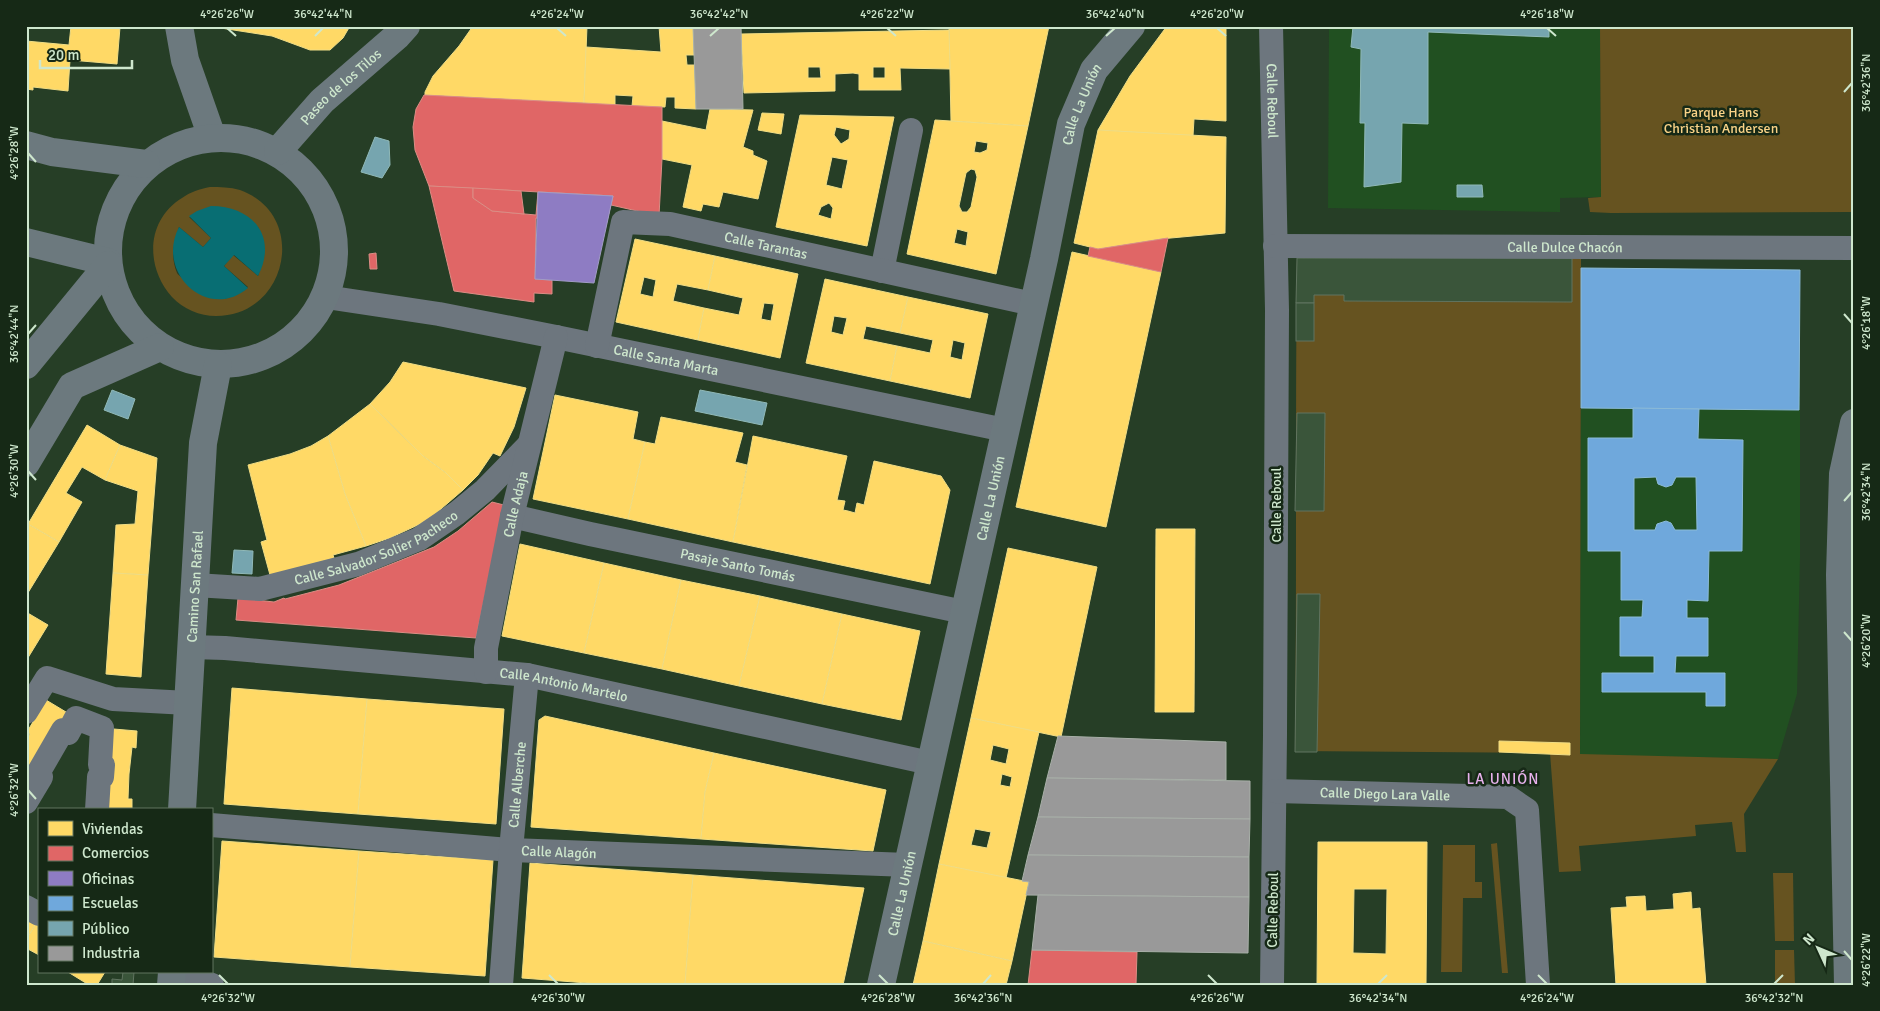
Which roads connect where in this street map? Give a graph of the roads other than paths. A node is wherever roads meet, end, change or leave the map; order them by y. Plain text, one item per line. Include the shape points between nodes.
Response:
1 (179, 26) edge
2 (406, 26) edge
3 (1131, 26) edge
4 (1271, 26) edge
5 (911, 130) dead end
6 (212, 137) junction
7 (26, 146) edge
8 (278, 151) junction
9 (146, 164) junction
10 (26, 242) edge
11 (1275, 246) junction
12 (1854, 248) edge
13 (108, 264) junction
14 (882, 271) junction
15 (326, 297) junction
16 (1033, 304) junction
17 (556, 336) junction
18 (597, 346) junction
19 (160, 347) junction
20 (26, 365) edge
21 (218, 365) junction
22 (1854, 423) edge
23 (1005, 430) junction
24 (529, 445) junction
25 (26, 463) edge
26 (512, 516) junction
27 (195, 585) junction
28 (964, 612) junction
29 (192, 647) junction
30 (486, 672) junction
31 (527, 675) junction
32 (188, 703) junction
33 (26, 712) edge
34 (930, 763) junction
35 (1275, 790) junction
36 (26, 802) edge
37 (97, 808) edge
38 (182, 808) edge
39 (212, 825) edge
40 (511, 850) junction
41 (908, 865) junction
42 (26, 907) edge
43 (38, 913) edge
44 (182, 974) edge
45 (212, 985) edge
46 (501, 985) edge
47 (881, 985) edge
48 (1272, 985) edge
49 (1538, 985) edge
50 (1848, 985) edge

1 - 6 main road via 185,60
2 - 8 main road, Paseo de los Tilos via 322,101
3 - 16 main road, Calle La Unión via 1094,70 1071,124
4 - 11 street, Calle Reboul
5 - 14 street
6 - 8 main road via 246,139
6 - 9 main road via 177,145
7 - 9 main road
8 - 15 main road via 310,178 330,215 336,257
9 - 13 main road via 123,193 109,228
10 - 13 main road
11 - 12 street, Calle Dulce Chacón
11 - 35 street, Calle Reboul
13 - 19 main road via 117,297 135,325
13 - 20 main road
14 - 16 street, Calle Tarantas
14 - 18 street, Calle Tarantas via 670,224 623,222
15 - 17 street, Calle Santa Marta
15 - 21 main road via 295,338 272,353 245,362
16 - 23 main road, Calle La Unión
17 - 18 street, Calle Santa Marta
17 - 24 street, Calle Adaja
18 - 23 street, Calle Santa Marta
19 - 21 main road via 188,360
19 - 25 main road via 72,386
21 - 27 main road, Camino San Rafael via 203,443
22 - 50 main road via 1843,474 1840,574
23 - 28 main road, Calle La Unión
24 - 26 street, Calle Adaja
24 - 27 street, Calle Salvador Solier Pacheco via 484,490 419,539 358,564 260,588
26 - 28 street, Pasaje Santo Tomás
26 - 30 street, Calle Adaja via 486,648
27 - 29 main road, Camino San Rafael
28 - 34 main road, Calle La Unión
29 - 30 street, Calle Antonio Martelo
29 - 32 main road, Camino San Rafael
30 - 31 street, Calle Antonio Martelo
31 - 34 street, Calle Antonio Martelo
31 - 40 street, Calle Alberche
32 - 33 street via 112,699 47,678
32 - 38 main road, Camino San Rafael
34 - 41 main road, Calle La Unión
35 - 48 street, Calle Reboul
35 - 49 street, Calle Diego Lara Valle via 1508,797 1527,810
36 - 37 street via 41,778 37,775 63,730 68,733 76,718 102,728 100,765 103,765
39 - 40 street, Calle Alagón
40 - 41 street, Calle Alagón
40 - 46 street, Calle Alberche
41 - 47 main road, Calle La Unión
42 - 43 street
44 - 45 street

